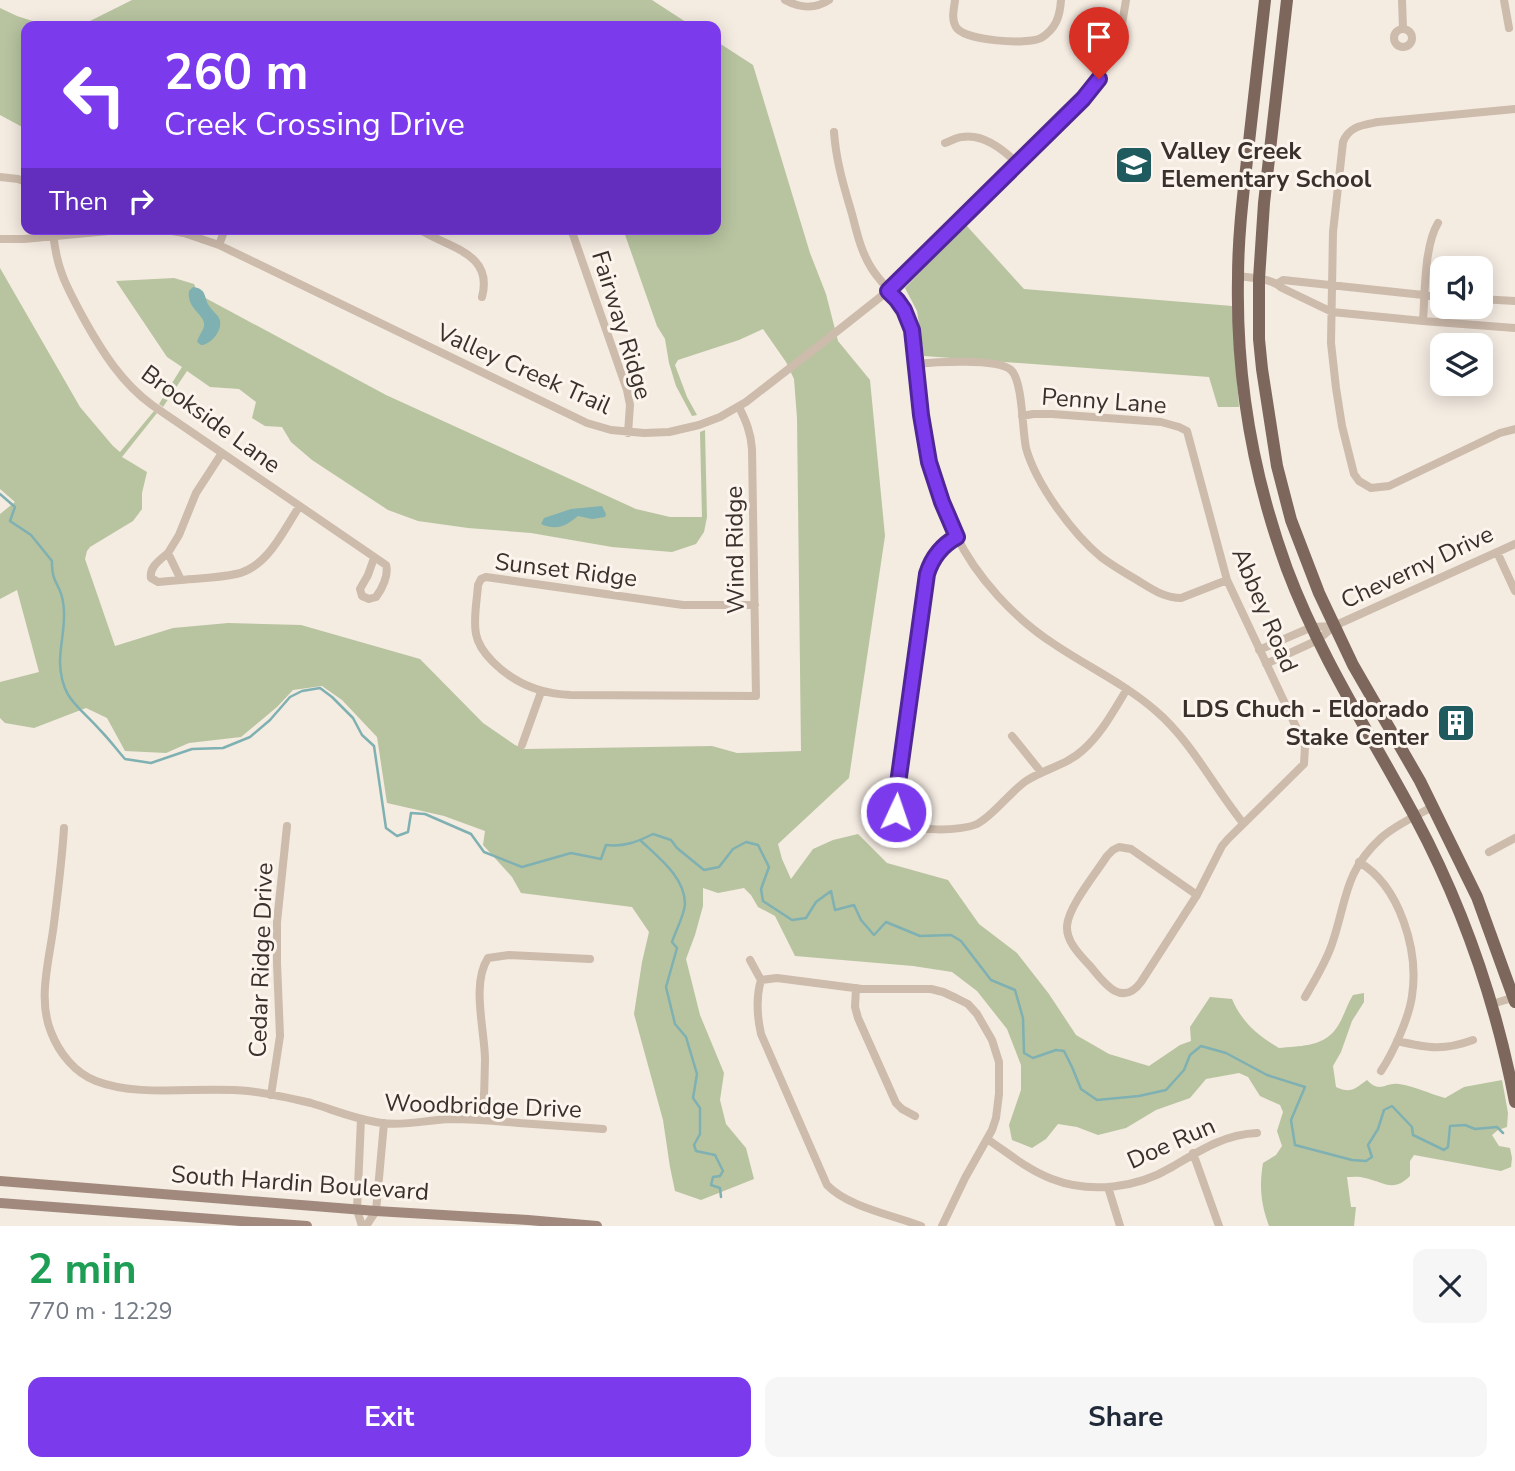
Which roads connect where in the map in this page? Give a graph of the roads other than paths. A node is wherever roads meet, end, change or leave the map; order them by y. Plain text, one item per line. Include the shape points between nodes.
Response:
1 (785, 0) edge
2 (829, 0) edge
3 (955, 0) edge
4 (1061, 0) edge
5 (1126, 0) edge
6 (1265, 0) edge
7 (1287, 0) edge
8 (1402, 0) edge
9 (1504, 0) edge
10 (1403, 28) dead end
11 (1509, 28) dead end
12 (1515, 108) edge
13 (834, 132) dead end
14 (946, 142) dead end
15 (1018, 164) junction
16 (0, 177) edge
17 (21, 180) edge
18 (1438, 223) dead end
19 (35, 235) edge
20 (53, 235) edge
21 (190, 235) edge
22 (223, 235) edge
23 (431, 235) edge
24 (572, 235) edge
25 (0, 239) edge
26 (219, 245) junction
27 (1238, 276) junction
28 (1259, 279) junction
29 (1277, 284) junction
30 (1332, 286) junction
31 (888, 291) junction
32 (1425, 296) junction
33 (1430, 296) edge
34 (482, 297) dead end
35 (1493, 300) edge
36 (1515, 302) edge
37 (1332, 312) junction
38 (1423, 321) junction
39 (1515, 328) edge
40 (916, 364) junction
41 (739, 407) junction
42 (1022, 416) junction
43 (1183, 429) joint
44 (1515, 429) edge
45 (628, 433) junction
46 (222, 453) junction
47 (299, 507) junction
48 (957, 537) junction
49 (1515, 544) edge
50 (1497, 552) junction
51 (168, 553) junction
52 (374, 558) junction
53 (181, 580) junction
54 (1227, 580) junction
55 (1515, 591) edge
56 (755, 605) junction
57 (1334, 626) junction
58 (1312, 627) junction
59 (1318, 640) junction
60 (1259, 650) junction
61 (1266, 664) junction
62 (1127, 689) junction
63 (541, 692) junction
64 (756, 696) joint
65 (1012, 736) dead end
66 (522, 745) dead end
67 (1041, 772) junction
68 (1432, 807) junction
69 (1415, 817) junction
70 (1243, 823) junction
71 (287, 826) dead end
72 (64, 828) dead end
73 (1515, 838) edge
74 (1489, 852) dead end
75 (1359, 862) junction
76 (1197, 895) junction
77 (590, 959) dead end
78 (750, 960) dead end
79 (761, 980) junction
80 (856, 988) junction
81 (1305, 997) dead end
82 (1515, 999) edge
83 (1493, 1004) junction
84 (1473, 1040) dead end
85 (1397, 1041) junction
86 (1381, 1071) dead end
87 (271, 1095) junction
88 (1515, 1102) edge
89 (915, 1116) dead end
90 (361, 1119) junction
91 (482, 1120) junction
92 (384, 1123) junction
93 (603, 1129) dead end
94 (1257, 1133) dead end
95 (987, 1139) junction
96 (1193, 1153) junction
97 (0, 1181) edge
98 (1108, 1188) junction
99 (0, 1203) edge
100 (357, 1210) junction
101 (376, 1211) junction
102 (307, 1226) edge
103 (364, 1226) edge
104 (597, 1226) edge
105 (921, 1226) edge
106 (942, 1226) edge
107 (1120, 1226) edge
108 (1219, 1226) edge

1 - 2 street via 808,8
3 - 4 street via 954,24 960,33 1033,41 1054,27
5 - 15 street, Valley Creek Trail via 1118,38 1099,79
6 - 27 main road
7 - 28 main road
8 - 10 street
9 - 11 street
12 - 30 street via 1353,128 1343,142
13 - 31 street via 837,164 860,243
14 - 15 street via 961,136 978,138 1008,153
15 - 31 street, Valley Creek Trail
16 - 17 street
18 - 32 street via 1431,239
19 - 25 street
20 - 46 street, Brookside Lane via 64,284 113,368 141,396
21 - 26 street, Valley Creek Trail
22 - 26 street
23 - 34 street via 477,263 484,278
24 - 45 street, Fairway Ridge via 627,390
26 - 45 street, Valley Creek Trail via 571,417
27 - 28 street
27 - 58 main road via 1242,370 1256,464 1282,555
28 - 29 street
28 - 57 main road via 1259,339 1277,466 1291,520
29 - 30 street via 1283,280
29 - 37 street
30 - 32 street
30 - 37 street
31 - 40 street via 908,318
31 - 41 street, Valley Creek Trail
32 - 33 street
32 - 38 street
35 - 36 street
37 - 38 street
37 - 44 street via 1331,343 1342,426 1359,481 1371,488 1389,486
38 - 39 street
40 - 42 street via 978,363 1011,369 1017,378
40 - 48 street via 929,462
41 - 45 street, Valley Creek Trail via 690,428
41 - 56 street, Wind Ridge via 752,441
42 - 43 street, Penny Lane via 1138,420
42 - 54 street via 1031,462 1054,504 1111,565 1174,598
43 - 54 street, Abbey Road via 1189,437
46 - 47 street, Brookside Lane
46 - 51 street via 195,493
47 - 52 street, Brookside Lane
47 - 53 street via 254,568 235,575
48 - 62 street via 992,588 1025,624
48 - 67 street via 938,553 927,574 896,812 909,825 957,830 978,824 1016,788
49 - 50 street, Cheverny Drive
50 - 55 street
50 - 57 street, Cheverny Drive
51 - 53 street
51 - 53 street via 153,567 151,578 158,582
52 - 52 street via 386,565 387,574 378,595 369,599 360,589
54 - 60 street, Abbey Road
56 - 63 street, Sunset Ridge via 683,605 483,578 478,585 475,620 480,646 505,673
56 - 64 street, Wind Ridge
57 - 58 street, Cheverny Drive
57 - 59 street, Cheverny Drive
57 - 68 main road
58 - 59 main road
58 - 60 street, Cheverny Drive
59 - 61 street, Cheverny Drive
59 - 69 main road
60 - 61 street, Abbey Road
61 - 70 street, Abbey Road via 1305,746 1304,764
62 - 67 street via 1082,752
62 - 70 street via 1179,733
63 - 64 street, Sunset Ridge
63 - 66 street
65 - 67 street
68 - 69 street
68 - 82 main road via 1478,897
69 - 75 street via 1384,835
69 - 83 main road via 1460,912
70 - 76 street via 1222,846
71 - 87 street, Cedar Ridge Drive via 277,922 280,1036
72 - 87 street, Woodbridge Drive via 44,1004 50,1031 66,1059 84,1075 114,1087
73 - 74 street
75 - 81 street via 1333,942
75 - 85 street via 1395,900 1409,939 1414,967 1412,998
76 - 76 street via 1131,992 1120,993 1106,985 1067,931 1070,912 1107,856 1119,847 1131,849
77 - 91 street via 488,958 480,996 485,1059
78 - 79 street
79 - 80 street
79 - 105 street via 757,1014 761,1034 827,1185 852,1202
80 - 89 street via 858,1018 890,1090 896,1103
80 - 95 street via 931,989 968,1004 977,1014 999,1062 996,1118
82 - 83 street
83 - 88 main road
84 - 85 street via 1428,1048
85 - 86 street
87 - 90 street, Woodbridge Drive
90 - 92 street, Woodbridge Drive
90 - 100 street
91 - 92 street, Woodbridge Drive
91 - 93 street, Woodbridge Drive
92 - 101 street
94 - 96 street, Doe Run via 1227,1138
95 - 98 street, Doe Run via 1054,1180
95 - 106 street
96 - 98 street, Doe Run via 1154,1176
96 - 108 street
97 - 100 main road, South Hardin Boulevard
98 - 107 street
99 - 102 main road, South Hardin Boulevard
100 - 101 main road, South Hardin Boulevard
100 - 103 street
101 - 103 street
101 - 104 main road, South Hardin Boulevard

